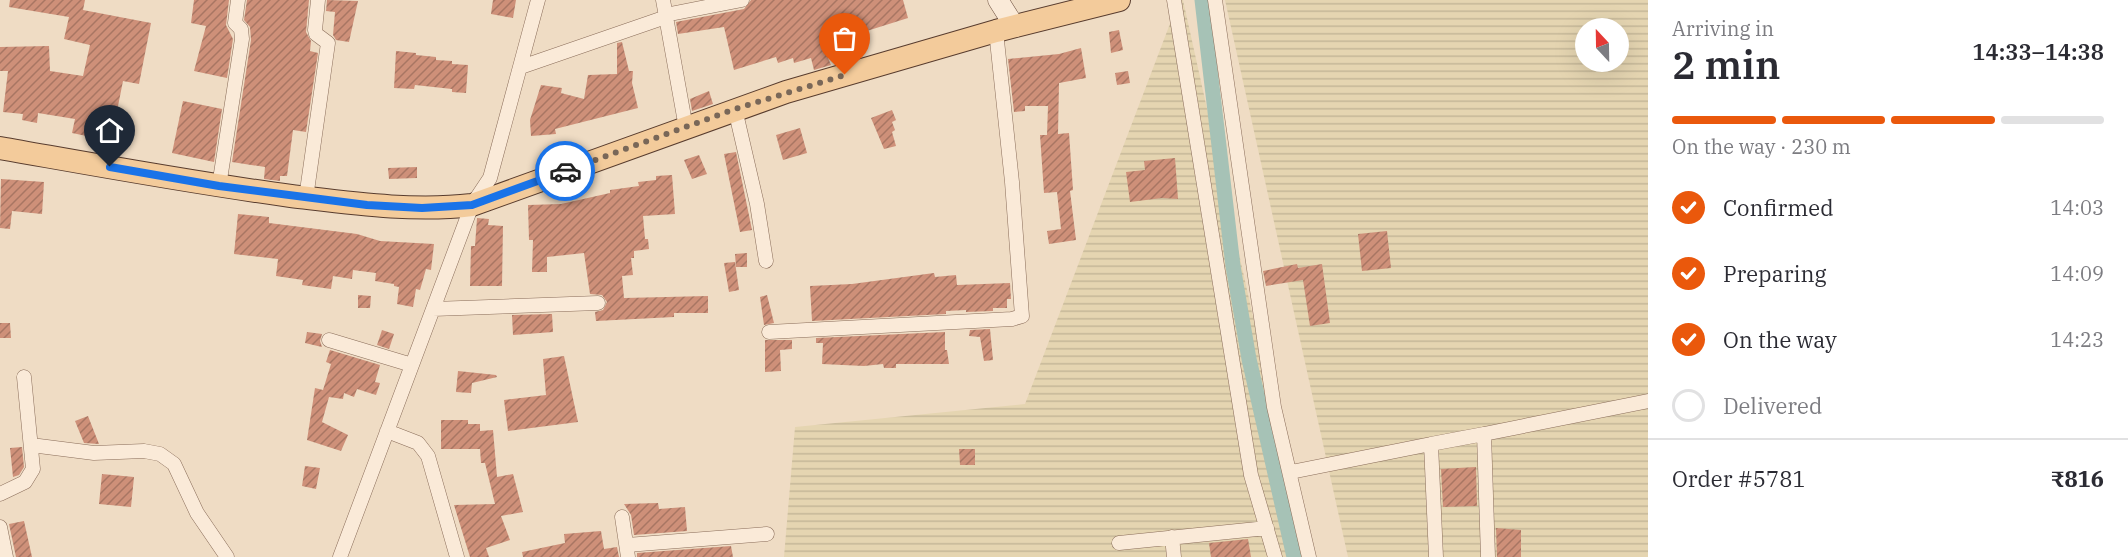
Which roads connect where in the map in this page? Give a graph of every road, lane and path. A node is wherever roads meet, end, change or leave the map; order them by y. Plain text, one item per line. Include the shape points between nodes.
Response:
1 (238, 0) edge
2 (318, 0) edge
3 (538, 0) edge
4 (663, 0) edge
5 (742, 0) edge
6 (998, 0) edge
7 (1119, 0) edge
8 (1174, 0) edge
9 (1215, 0) edge
10 (666, 16) junction
11 (1005, 29) junction
12 (521, 67) junction
13 (735, 109) junction
14 (686, 128) junction
15 (0, 148) edge
16 (219, 186) junction
17 (306, 198) junction
18 (472, 205) junction
19 (766, 261) dead end
20 (598, 303) dead end
21 (433, 309) junction
22 (769, 332) dead end
23 (328, 340) dead end
24 (412, 365) junction
25 (24, 377) dead end
26 (1648, 401) edge
27 (387, 431) junction
28 (1484, 434) junction
29 (1431, 444) junction
30 (31, 445) junction
31 (1291, 472) junction
32 (0, 494) edge
33 (622, 517) dead end
34 (0, 527) edge
35 (1267, 528) junction
36 (767, 534) dead end
37 (1172, 537) junction
38 (1119, 543) dead end
39 (628, 551) edge
40 (6, 557) edge
41 (227, 557) edge
42 (340, 557) edge
43 (457, 557) edge
44 (1174, 557) edge
45 (1275, 557) edge
46 (1309, 557) edge
47 (1436, 557) edge
48 (1488, 557) edge

1 - 16 street via 235,23 241,29 242,39
2 - 17 street via 315,30 328,43
3 - 12 street
4 - 10 street
5 - 10 street
6 - 11 street
7 - 11 main road
8 - 35 street via 1251,475
9 - 31 street via 1274,407
10 - 12 street
10 - 14 street
11 - 13 main road
11 - 22 street via 1022,316
12 - 18 street via 490,178
13 - 14 main road
13 - 19 street
14 - 18 main road
15 - 16 main road
16 - 17 main road
17 - 18 main road via 422,208
18 - 21 street
20 - 21 street
21 - 24 street
23 - 24 street
24 - 27 street
25 - 30 street
26 - 28 street
27 - 42 street
27 - 43 street via 418,443 428,456
28 - 29 street
28 - 48 street
29 - 31 street
29 - 47 street
30 - 32 street via 30,477
30 - 41 street via 94,453 160,454 174,464 197,513
31 - 46 street
33 - 39 street
34 - 40 street
35 - 37 street
35 - 45 street
36 - 39 street
37 - 38 street
37 - 44 street

